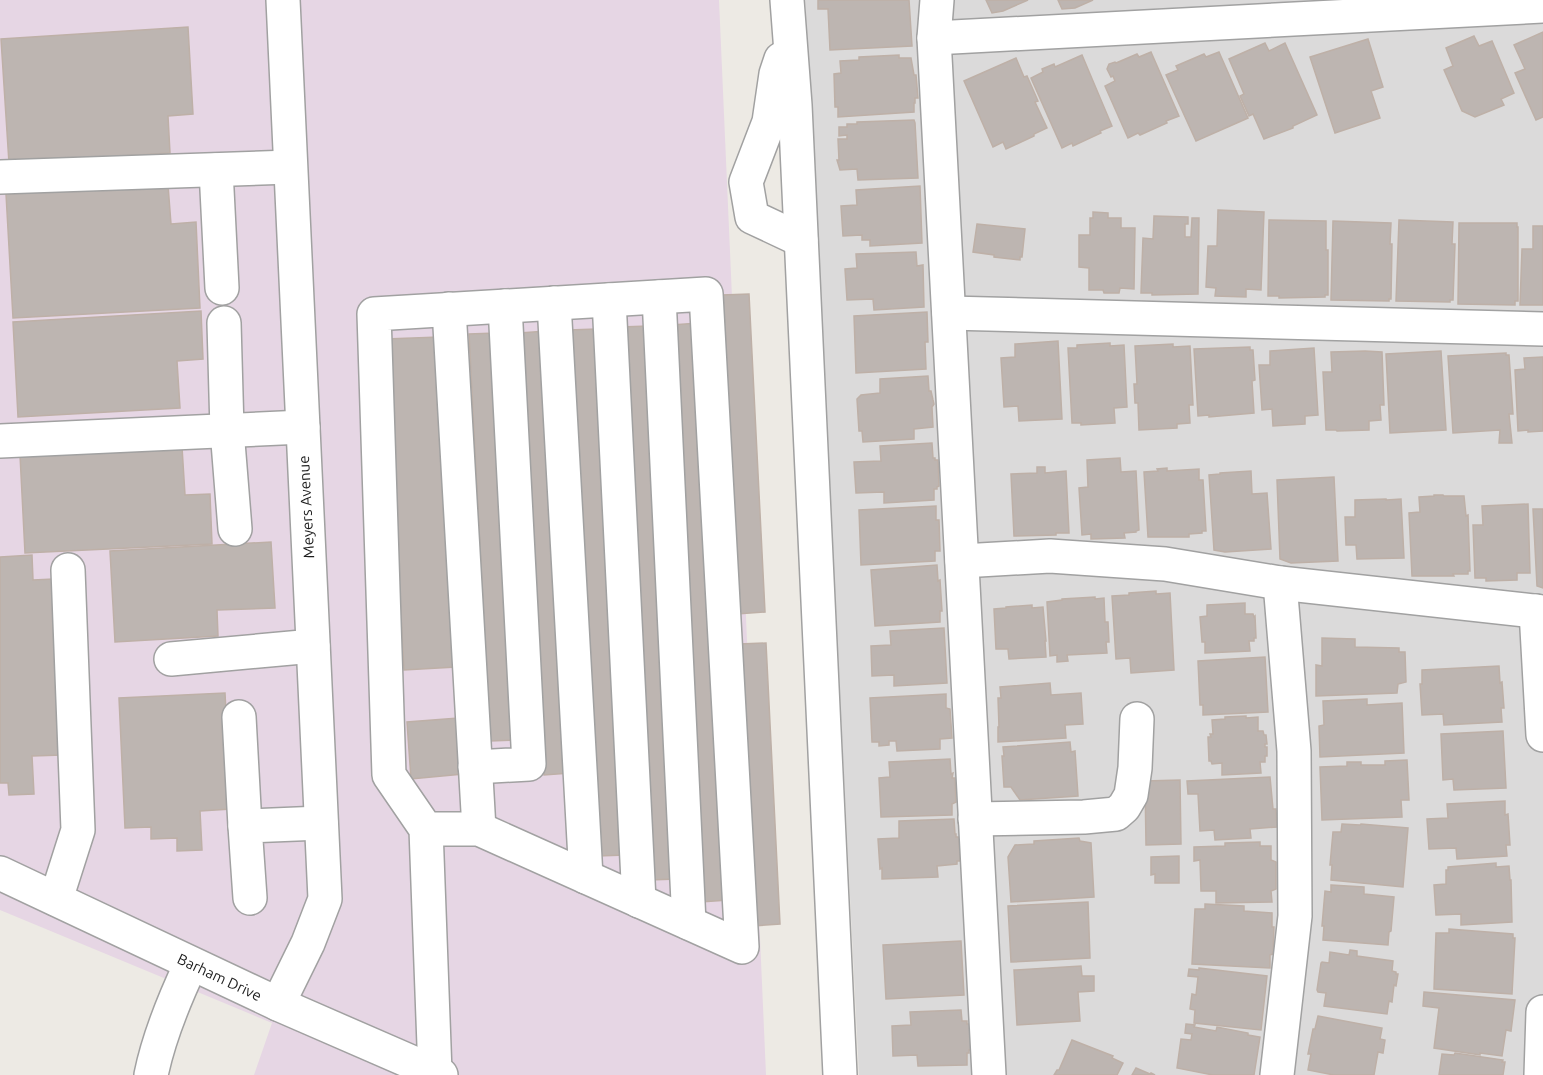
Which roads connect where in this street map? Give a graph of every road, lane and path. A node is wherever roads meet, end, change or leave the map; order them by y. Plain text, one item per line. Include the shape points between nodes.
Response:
1 (283, 0) edge
2 (787, 0) edge
3 (936, 0) edge
4 (1543, 6) edge
5 (790, 35) junction
6 (934, 38) junction
7 (756, 155) junction
8 (797, 158) junction
9 (290, 167) junction
10 (216, 170) junction
11 (0, 177) edge
12 (801, 240) junction
13 (222, 288) dead end
14 (659, 297) junction
15 (609, 300) junction
16 (554, 303) junction
17 (505, 306) junction
18 (449, 309) junction
19 (949, 314) junction
20 (224, 323) dead end
21 (1543, 329) edge
22 (303, 427) junction
23 (227, 430) junction
24 (0, 441) edge
25 (235, 529) dead end
26 (962, 561) junction
27 (68, 570) dead end
28 (1280, 583) junction
29 (1539, 612) edge
30 (313, 646) junction
31 (171, 658) dead end
32 (239, 717) dead end
33 (1137, 719) dead end
34 (1543, 735) edge
35 (475, 767) junction
36 (975, 819) junction
37 (321, 823) junction
38 (245, 826) junction
39 (426, 829) junction
40 (479, 829) junction
41 (0, 873) edge
42 (586, 877) junction
43 (250, 898) dead end
44 (56, 899) junction
45 (639, 901) junction
46 (689, 923) junction
47 (191, 964) junction
48 (278, 1004) junction
49 (1543, 1012) edge
50 (438, 1074) edge
51 (151, 1075) edge
52 (840, 1075) edge
53 (989, 1075) edge
54 (1277, 1075) edge
55 (1541, 1075) edge

1 - 9 street, Meyers Avenue
2 - 5 street
3 - 6 street
4 - 6 street
5 - 7 street via 776,74 769,122
5 - 8 street
6 - 19 street
7 - 8 street
7 - 12 street via 746,182 752,217
8 - 12 street
9 - 10 street
9 - 22 street, Meyers Avenue
10 - 11 street
10 - 13 street
12 - 52 street
14 - 15 street
14 - 46 street
14 - 46 street via 706,294 742,947
15 - 16 street
15 - 45 street
16 - 17 street
16 - 42 street
17 - 18 street
17 - 35 street via 529,764
18 - 35 street
18 - 39 street via 374,314 389,775
19 - 21 street
19 - 26 street
20 - 23 street
22 - 23 street
22 - 30 street, Meyers Avenue
23 - 24 street
23 - 25 street
26 - 28 street via 1050,556 1165,564
26 - 36 street
27 - 44 street via 78,830
28 - 29 street
28 - 54 street via 1294,751 1295,916
29 - 34 street
30 - 31 street
30 - 37 street, Meyers Avenue
32 - 38 street
33 - 36 street via 1131,795 1116,814
35 - 40 street
36 - 53 street
37 - 38 street
37 - 48 street, Meyers Avenue via 324,898 308,943
38 - 43 street
39 - 40 street
39 - 50 street
40 - 42 street
41 - 44 street, Barham Drive
42 - 45 street
44 - 47 street, Barham Drive
45 - 46 street
47 - 48 street, Barham Drive
47 - 51 street via 173,1001
48 - 50 street, Barham Drive
49 - 55 street

